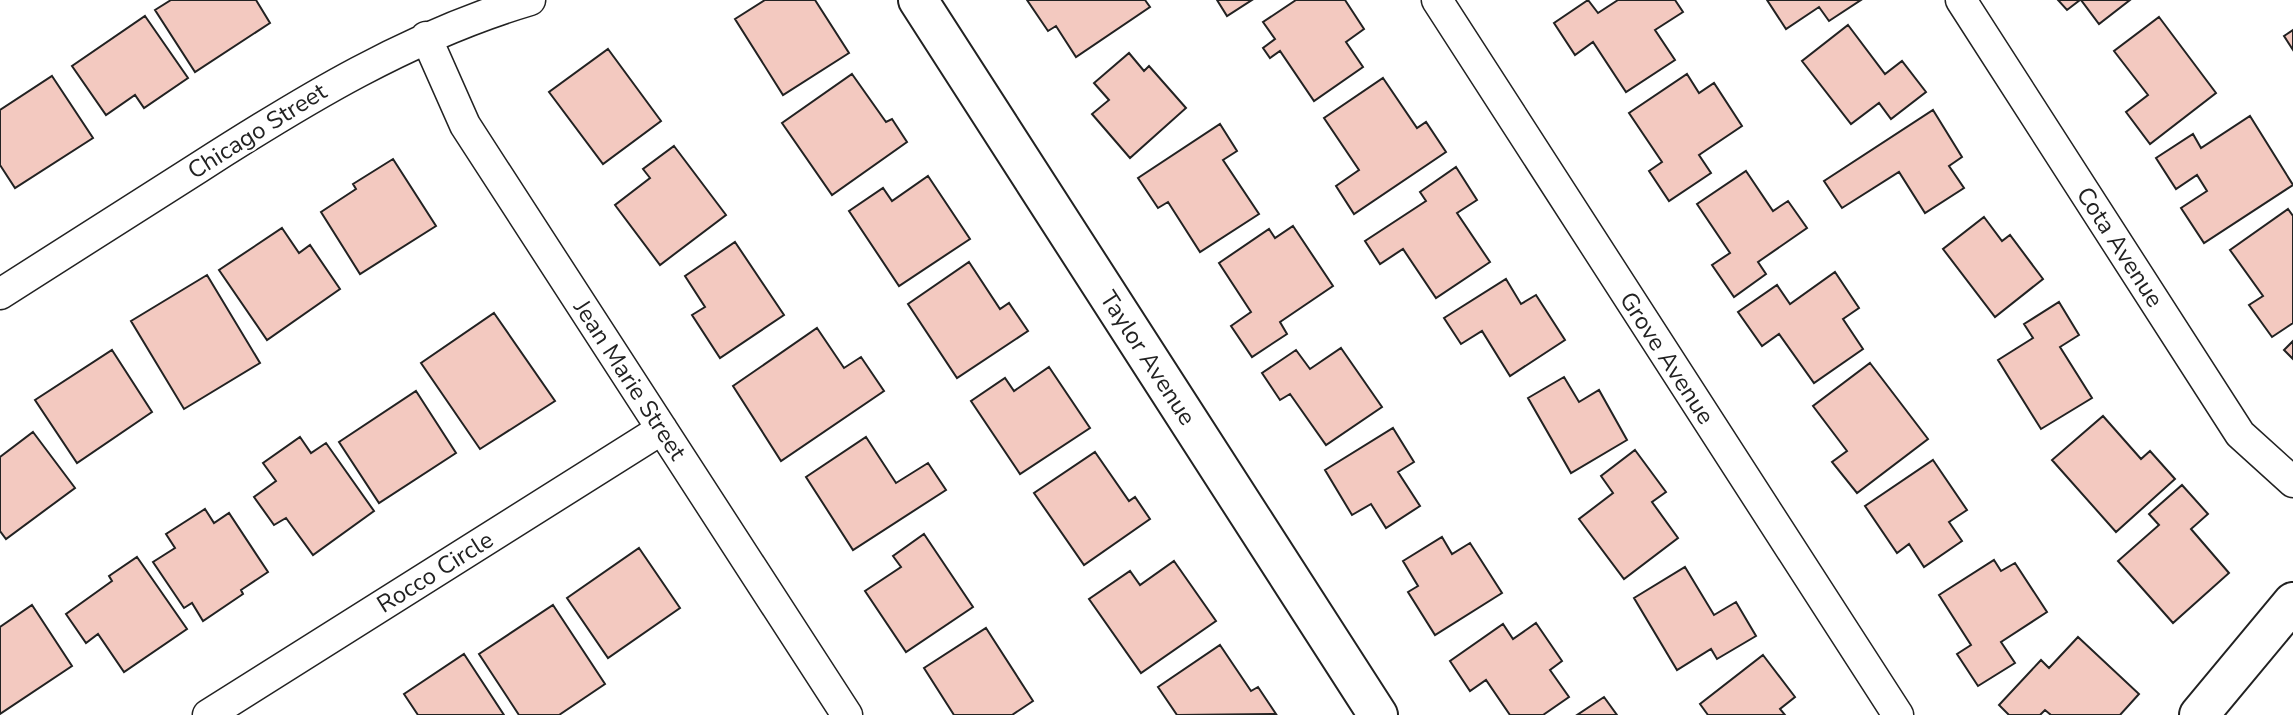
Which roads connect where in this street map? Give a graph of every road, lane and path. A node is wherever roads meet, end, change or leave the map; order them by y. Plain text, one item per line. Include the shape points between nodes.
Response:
1 (530, 0) edge
2 (918, 0) edge
3 (1437, 0) edge
4 (1961, 0) edge
5 (426, 37) junction
6 (0, 294) edge
7 (662, 429) junction
8 (2293, 482) edge
9 (2293, 602) edge
10 (208, 715) edge
11 (847, 715) edge
12 (1378, 715) edge
13 (1898, 715) edge
14 (2199, 715) edge

1 - 5 street, Chicago Street
2 - 12 street, Taylor Avenue
3 - 13 street, Grove Avenue
4 - 8 street, Cota Avenue via 2240,434
5 - 6 street, Chicago Street via 314,94
5 - 7 street, Jean Marie Street via 465,125
7 - 10 street, Rocco Circle
7 - 11 street, Jean Marie Street
9 - 14 street

